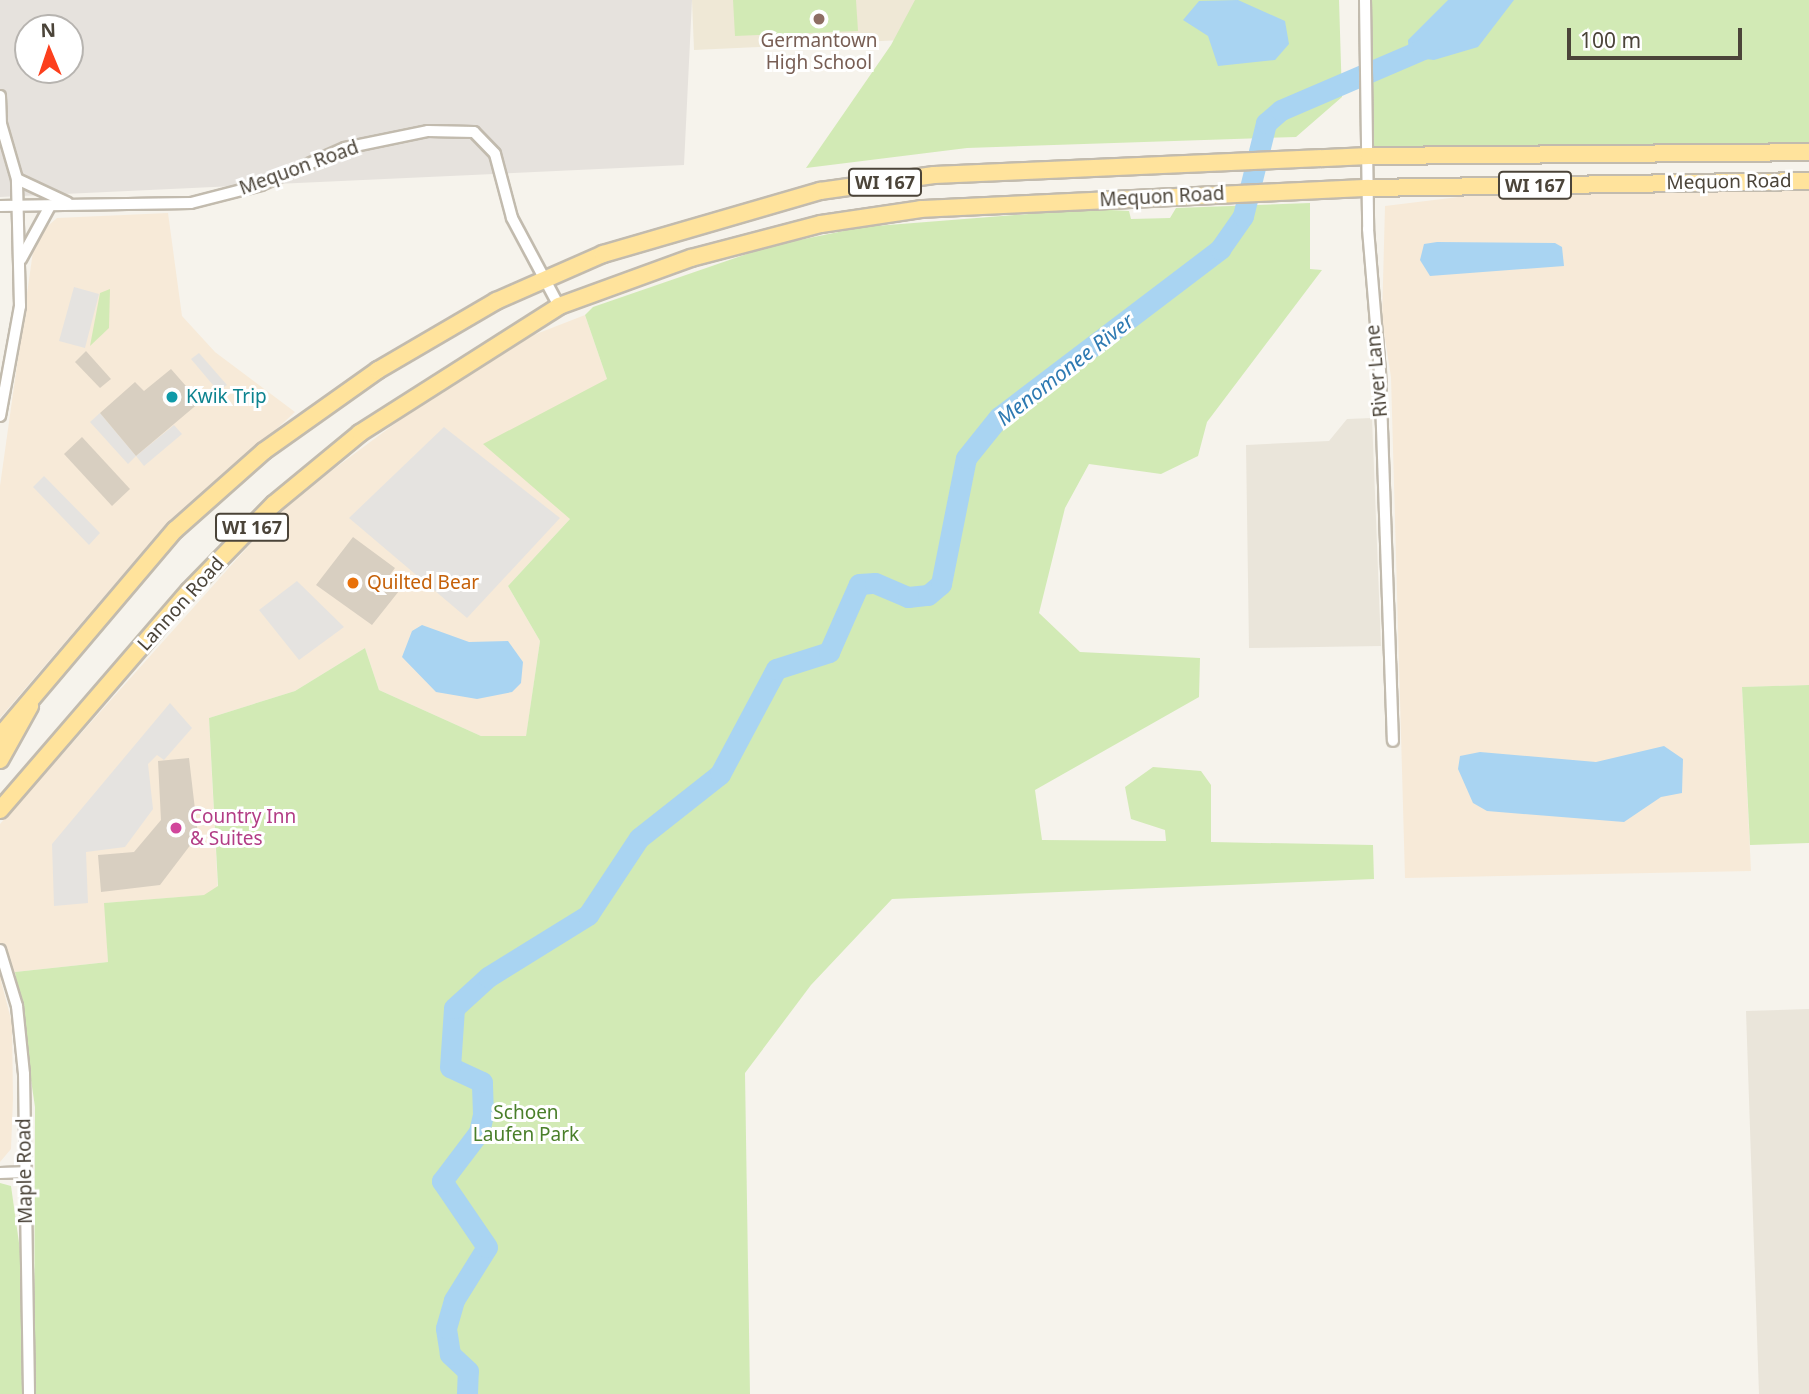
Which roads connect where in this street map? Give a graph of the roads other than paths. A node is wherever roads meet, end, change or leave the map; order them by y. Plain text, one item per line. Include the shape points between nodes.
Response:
1 (1365, 0) edge
2 (0, 96) edge
3 (1, 124) edge
4 (0, 140) edge
5 (1809, 152) edge
6 (1610, 154) junction
7 (1369, 156) junction
8 (17, 179) junction
9 (1809, 181) edge
10 (1610, 184) junction
11 (1367, 188) junction
12 (73, 205) junction
13 (0, 206) edge
14 (18, 206) junction
15 (50, 206) junction
16 (19, 265) junction
17 (543, 280) junction
18 (559, 306) junction
19 (0, 416) edge
20 (34, 693) junction
21 (0, 736) edge
22 (1393, 741) dead end
23 (0, 760) edge
24 (0, 810) edge
25 (0, 950) edge
26 (25, 1172) junction
27 (0, 1173) edge
28 (29, 1394) edge

1 - 7 street, River Lane
2 - 3 street
3 - 4 street
3 - 8 street
5 - 6 main road, Mequon Road / WI 167
6 - 7 main road, Mequon Road / WI 167
6 - 10 main road
7 - 11 street, River Lane
7 - 17 main road, Mequon Road / WI 167 via 934,175 820,191 604,254
8 - 12 street
8 - 14 street
9 - 10 main road, Mequon Road / WI 167
10 - 11 main road, Mequon Road / WI 167
11 - 18 main road, Mequon Road / WI 167 via 921,209 821,224 691,258
11 - 22 street, River Lane
12 - 15 street, Mequon Road
12 - 17 street, Mequon Road via 191,203 261,185 345,148 428,131 474,132 495,154 512,218
13 - 14 street, Mequon Road
14 - 15 street, Mequon Road
14 - 16 street
15 - 16 street
16 - 19 street via 17,331
17 - 18 street, Mequon Road
17 - 20 main road, WI 167 via 378,370 264,451 175,530
18 - 24 main road, Lannon Road / WI 167 via 360,433 274,504 189,591
20 - 21 main road, WI 167
20 - 23 main road via 24,725
25 - 26 street, Maple Road via 17,1006
26 - 27 street
26 - 28 street, Maple Road

